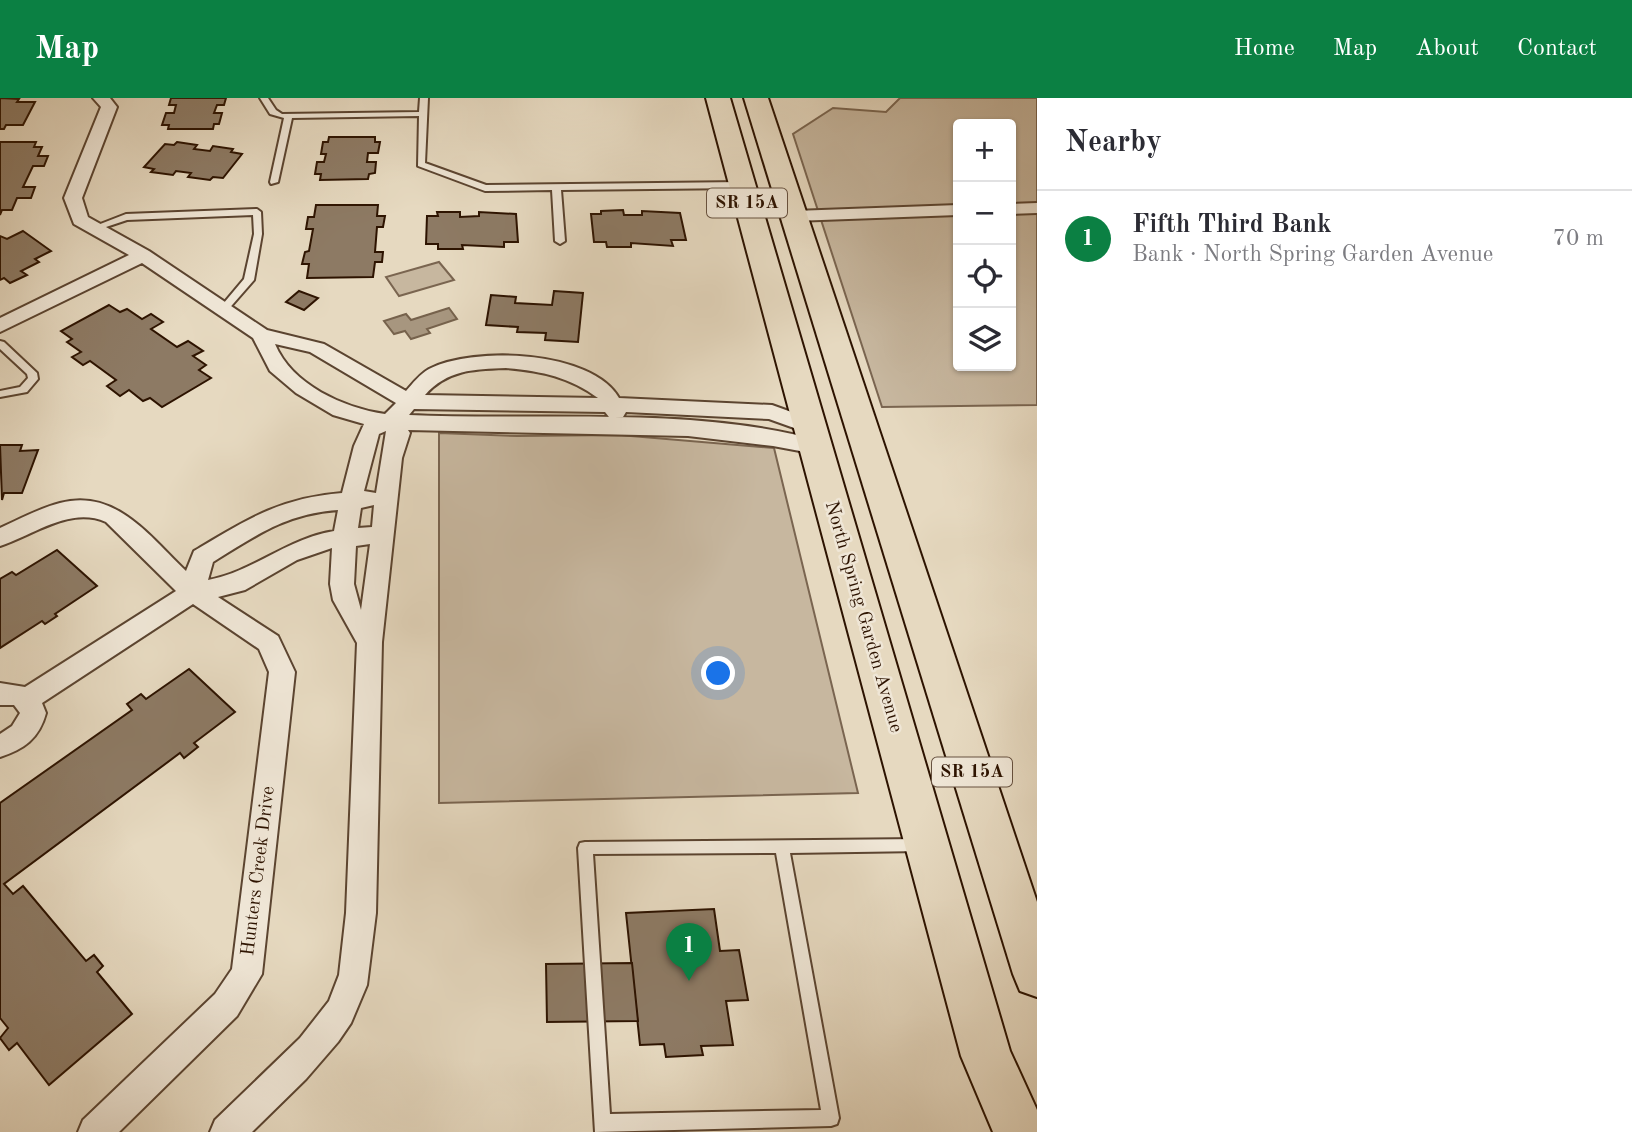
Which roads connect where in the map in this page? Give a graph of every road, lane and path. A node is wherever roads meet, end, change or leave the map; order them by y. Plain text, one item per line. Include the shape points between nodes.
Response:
1 (101, 98) edge
2 (264, 98) edge
3 (424, 98) edge
4 (718, 98) edge
5 (756, 98) edge
6 (423, 114) junction
7 (288, 116) junction
8 (274, 182) dead end
9 (742, 185) junction
10 (556, 187) junction
11 (1037, 208) edge
12 (1016, 209) edge
13 (953, 211) edge
14 (794, 216) junction
15 (94, 228) junction
16 (560, 241) dead end
17 (143, 255) junction
18 (223, 310) junction
19 (0, 326) edge
20 (261, 335) junction
21 (0, 344) edge
22 (360, 373) junction
23 (796, 374) junction
24 (0, 394) edge
25 (323, 399) junction
26 (409, 402) junction
27 (616, 415) junction
28 (390, 421) junction
29 (862, 428) junction
30 (813, 437) junction
31 (879, 482) junction
32 (387, 498) junction
33 (353, 500) junction
34 (288, 512) junction
35 (383, 534) junction
36 (347, 536) junction
37 (0, 537) edge
38 (302, 550) junction
39 (193, 592) junction
40 (370, 642) junction
41 (0, 694) edge
42 (27, 699) junction
43 (2, 747) edge
44 (927, 845) junction
45 (782, 847) junction
46 (1037, 974) edge
47 (602, 1127) edge
48 (95, 1132) edge
49 (227, 1132) edge
50 (1020, 1132) edge

1 - 15 street via 109,107 73,198 80,220
2 - 7 lane via 273,111
3 - 6 lane
4 - 9 highway, North Spring Garden Avenue / SR 15A
5 - 14 highway, SR 15A
6 - 7 lane
6 - 10 lane via 421,164 485,188
7 - 8 lane
9 - 10 lane
9 - 23 highway, North Spring Garden Avenue / SR 15A
10 - 16 lane
11 - 12 street
13 - 14 street
14 - 29 highway, SR 15A
15 - 17 street
15 - 18 lane via 126,217 257,212 249,280
17 - 18 street
17 - 19 street
18 - 20 street
20 - 22 street via 317,348
20 - 25 street via 286,375
21 - 24 lane via 33,379 23,390
22 - 25 street
22 - 26 street
23 - 29 highway via 832,414
23 - 30 highway, North Spring Garden Avenue / SR 15A
25 - 28 street via 341,411
26 - 27 street
26 - 27 street via 435,374 455,366 516,363 579,374 596,384
26 - 28 street
27 - 28 street via 517,426
27 - 30 street via 770,436
28 - 32 street via 400,433 391,458
28 - 33 street via 370,430 359,460
29 - 31 highway, SR 15A
30 - 31 highway via 828,432 842,441
30 - 44 highway, North Spring Garden Avenue / SR 15A
31 - 46 highway, SR 15A
32 - 33 street
32 - 35 street
33 - 34 street via 309,504
33 - 36 street
34 - 38 street
34 - 39 street via 272,516 202,557
35 - 36 street
35 - 40 street
36 - 38 street
36 - 40 street via 342,560 345,600
37 - 39 street, Hunters Creek Drive via 64,510 96,508 114,516
38 - 39 street via 237,584
39 - 42 street
39 - 48 street, Hunters Creek Drive via 269,643 282,672 247,974 226,1005
40 - 49 street via 361,914 349,994 326,1031
41 - 42 street
42 - 43 street via 32,705 31,722 18,738
44 - 45 lane
44 - 50 highway, North Spring Garden Avenue / SR 15A via 986,1056
45 - 47 lane via 585,848
45 - 47 lane via 831,1118

